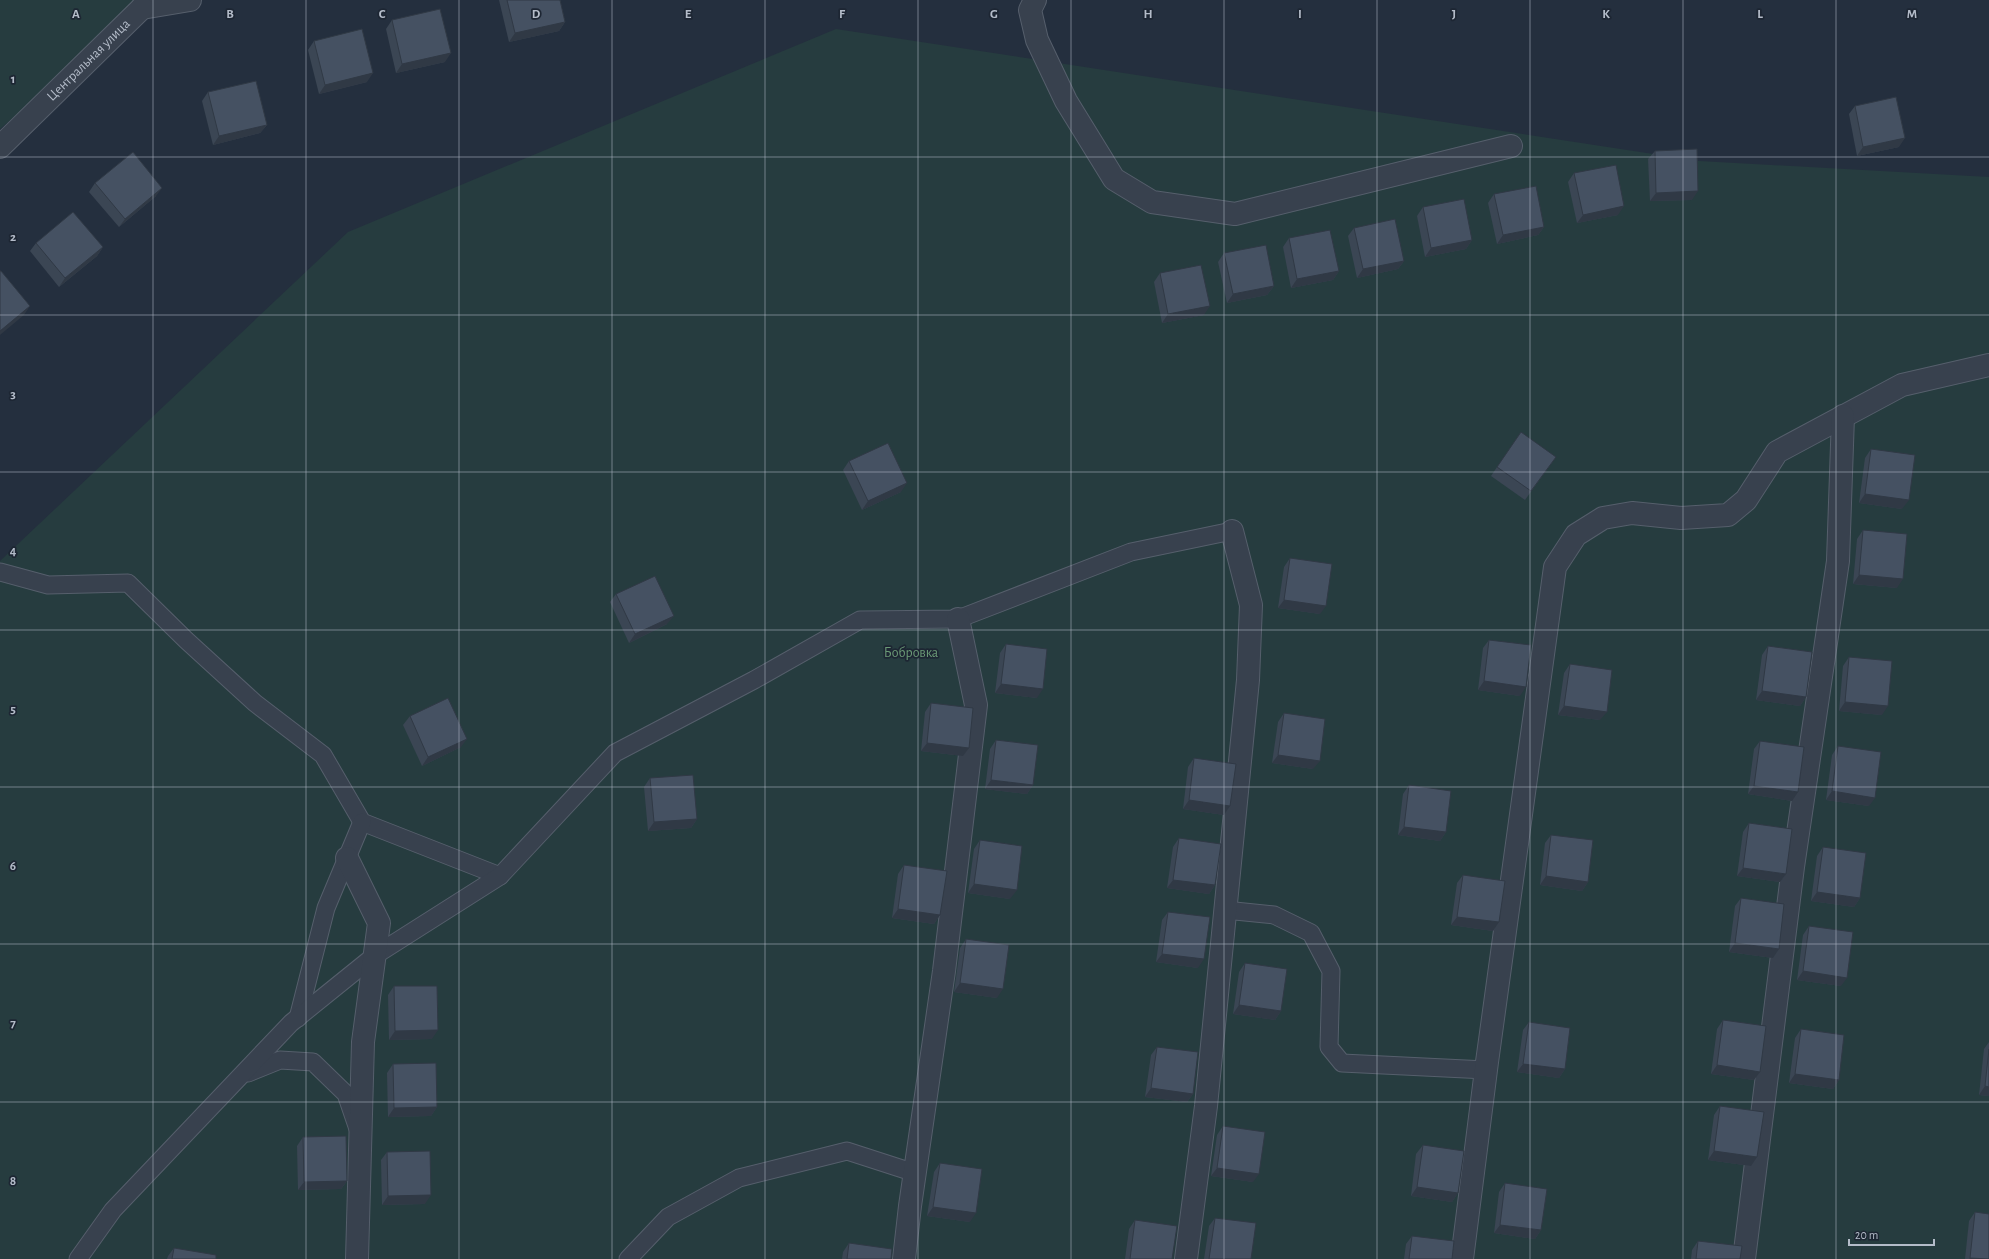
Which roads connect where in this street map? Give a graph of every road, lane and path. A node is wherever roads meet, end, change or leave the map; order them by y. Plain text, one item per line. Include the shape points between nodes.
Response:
1 (190, 0) edge
2 (1035, 0) edge
3 (144, 4) edge
4 (1512, 146) dead end
5 (0, 147) edge
6 (1989, 365) edge
7 (1843, 416) junction
8 (1232, 531) joint
9 (0, 572) edge
10 (958, 619) junction
11 (362, 822) junction
12 (347, 858) junction
13 (500, 876) junction
14 (1225, 910) junction
15 (374, 956) junction
16 (298, 1018) junction
17 (1486, 1070) junction
18 (243, 1075) junction
19 (361, 1137) junction
20 (915, 1173) junction
21 (78, 1259) edge
22 (357, 1259) edge
23 (628, 1259) edge
24 (904, 1259) edge
25 (1186, 1259) edge
26 (1462, 1259) edge
27 (1744, 1259) edge

1 - 3 street, Центральная улица
2 - 4 street via 1030,10 1037,40 1066,101 1114,179 1152,202 1235,214
3 - 5 street, Центральная улица
6 - 7 street via 1902,385
7 - 17 street via 1777,452 1746,500 1728,515 1681,518 1632,513 1603,518 1576,536 1555,567
7 - 27 street via 1838,561 1793,867
8 - 10 lane via 1131,552
8 - 14 street via 1250,605 1248,680
9 - 11 lane via 48,585 128,583 255,703 323,755
10 - 13 lane via 860,620 754,680 615,753
10 - 20 street via 976,705 944,971
11 - 12 lane
11 - 13 lane
12 - 15 street via 379,922
12 - 16 lane via 326,908
13 - 15 lane
14 - 17 lane via 1274,915 1311,933 1332,971 1329,1047 1342,1063
14 - 25 street via 1206,1106
15 - 16 lane
15 - 19 street via 363,1042
16 - 18 lane
17 - 26 street
18 - 19 lane via 280,1060 313,1062 346,1094
18 - 21 lane via 113,1210
19 - 22 street
20 - 23 lane via 847,1151 739,1178 668,1217
20 - 24 street

